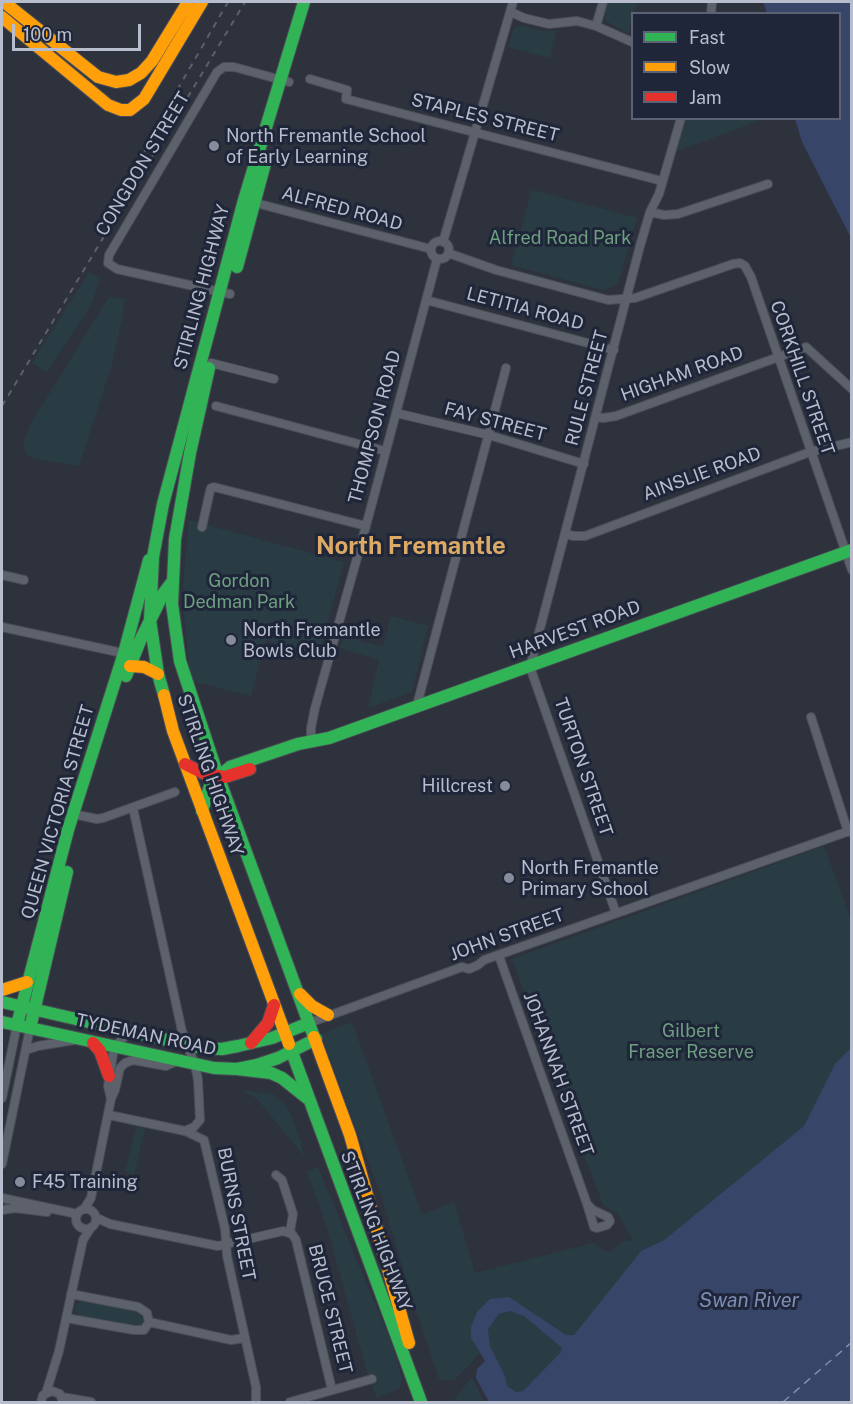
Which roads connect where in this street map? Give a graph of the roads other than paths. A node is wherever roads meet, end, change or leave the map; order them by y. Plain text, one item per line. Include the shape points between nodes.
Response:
1 (4, 2) edge
2 (188, 2) edge
3 (202, 2) edge
4 (304, 2) edge
5 (313, 2) edge
6 (513, 2) edge
7 (603, 2) edge
8 (511, 12) junction
9 (2, 17) edge
10 (596, 26) junction
11 (631, 41) edge
12 (309, 79) dead end
13 (285, 81) junction
14 (680, 120) edge
15 (476, 133) junction
16 (662, 181) junction
17 (768, 184) dead end
18 (249, 201) junction
19 (650, 212) junction
20 (443, 242) junction
21 (431, 249) junction
22 (448, 253) junction
23 (437, 259) junction
24 (225, 292) junction
25 (627, 299) junction
26 (426, 300) junction
27 (614, 350) junction
28 (778, 357) junction
29 (211, 363) junction
30 (506, 368) dead end
31 (274, 379) dead end
32 (852, 389) edge
33 (216, 406) dead end
34 (396, 413) junction
35 (596, 417) junction
36 (489, 435) junction
37 (852, 442) edge
38 (385, 450) junction
39 (810, 452) junction
40 (584, 464) junction
41 (366, 526) junction
42 (202, 527) dead end
43 (565, 534) junction
44 (156, 538) junction
45 (848, 551) edge
46 (852, 570) edge
47 (2, 575) edge
48 (24, 580) dead end
49 (172, 582) junction
50 (150, 620) junction
51 (2, 627) edge
52 (129, 658) junction
53 (530, 667) junction
54 (158, 674) junction
55 (417, 705) junction
56 (811, 717) dead end
57 (311, 743) junction
58 (184, 764) junction
59 (218, 776) junction
60 (175, 792) dead end
61 (133, 808) junction
62 (202, 811) junction
63 (77, 815) junction
64 (850, 831) edge
65 (616, 913) junction
66 (499, 956) junction
67 (27, 982) junction
68 (2, 990) edge
69 (298, 992) junction
70 (2, 1002) edge
71 (274, 1005) junction
72 (21, 1006) junction
73 (35, 1009) junction
74 (328, 1016) junction
75 (2, 1022) edge
76 (309, 1023) junction
77 (16, 1025) junction
78 (30, 1028) junction
79 (133, 1031) junction
80 (284, 1033) junction
81 (78, 1039) junction
82 (316, 1039) junction
83 (93, 1043) junction
84 (251, 1043) junction
85 (187, 1044) junction
86 (114, 1048) junction
87 (26, 1050) junction
88 (291, 1051) junction
89 (177, 1061) junction
90 (195, 1065) junction
91 (237, 1069) junction
92 (109, 1076) junction
93 (2, 1098) edge
94 (307, 1098) junction
95 (111, 1100) junction
96 (109, 1115) junction
97 (185, 1131) junction
98 (2, 1164) edge
99 (276, 1175) dead end
100 (2, 1198) edge
101 (587, 1204) dead end
102 (2, 1210) edge
103 (87, 1219) junction
104 (290, 1232) junction
105 (225, 1244) junction
106 (70, 1294) junction
107 (66, 1318) junction
108 (149, 1322) junction
109 (244, 1338) junction
110 (54, 1373) junction
111 (372, 1379) dead end
112 (418, 1381) junction
113 (332, 1390) junction
114 (46, 1393) junction
115 (62, 1398) edge
116 (41, 1402) edge
117 (91, 1402) edge
118 (256, 1402) edge
119 (290, 1402) edge
120 (421, 1402) edge
121 (430, 1402) edge

1 - 2 main road via 98,76 110,81 136,77 152,61
3 - 9 main road via 144,99 130,110 108,105
4 - 13 main road, STIRLING HIGHWAY
5 - 13 main road, STIRLING HIGHWAY
6 - 8 street
7 - 10 street
8 - 10 street via 549,24 577,21
8 - 15 street
10 - 11 street
12 - 15 street, STAPLES STREET via 346,90 346,99
13 - 18 main road, STIRLING HIGHWAY
13 - 24 street, CONGDON STREET via 234,67 217,72 109,255 108,263 117,269
14 - 16 street, RULE STREET
15 - 16 street, STAPLES STREET
15 - 20 street
16 - 19 street, RULE STREET
17 - 19 street via 678,214
18 - 21 street, ALFRED ROAD
18 - 24 main road, STIRLING HIGHWAY
19 - 25 street, RULE STREET
20 - 21 street via 435,243
20 - 22 street
21 - 23 street
22 - 23 street
22 - 25 street via 594,297
23 - 26 street, THOMPSON ROAD
24 - 29 main road, STIRLING HIGHWAY
24 - 44 main road, STIRLING HIGHWAY
25 - 27 street, RULE STREET
25 - 28 street, CORKHILL STREET via 740,263 751,277
26 - 27 street, LETITIA ROAD
26 - 34 street, THOMPSON ROAD
27 - 35 street, RULE STREET
28 - 32 street, HIGHAM ROAD via 806,347
28 - 35 street, HIGHAM ROAD via 616,416
28 - 39 street, CORKHILL STREET
29 - 31 street
29 - 49 main road, STIRLING HIGHWAY via 181,499
30 - 36 street
33 - 38 street
34 - 36 street, FAY STREET
34 - 38 street, THOMPSON ROAD
35 - 40 street, RULE STREET
36 - 40 street, FAY STREET
36 - 55 street
37 - 39 street, AINSLIE ROAD
38 - 41 street, THOMPSON ROAD
39 - 43 street, AINSLIE ROAD via 585,536
39 - 45 street, CORKHILL STREET
40 - 43 street, RULE STREET
41 - 42 street via 214,487
41 - 57 street, THOMPSON ROAD via 315,708
43 - 53 street, RULE STREET
44 - 50 main road, STIRLING HIGHWAY
44 - 52 main road, QUEEN VICTORIA STREET via 135,608
45 - 46 street, CORKHILL STREET
45 - 53 main road, HARVEST ROAD
47 - 48 street
49 - 50 main road, QUEEN VICTORIA STREET
49 - 59 main road, STIRLING HIGHWAY via 180,661
50 - 52 main road, QUEEN VICTORIA STREET
50 - 54 main road, STIRLING HIGHWAY
51 - 52 street
52 - 54 main road
52 - 63 main road, QUEEN VICTORIA STREET
53 - 55 main road, HARVEST ROAD
53 - 65 street, TURTON STREET
54 - 58 main road, STIRLING HIGHWAY
55 - 57 main road, HARVEST ROAD
56 - 64 street
57 - 59 main road, HARVEST ROAD via 303,750 235,775
58 - 59 main road, HARVEST ROAD
58 - 62 main road, STIRLING HIGHWAY
59 - 62 main road via 209,788
59 - 69 main road, STIRLING HIGHWAY
60 - 61 street
61 - 63 street via 100,819
61 - 85 street
62 - 71 main road, STIRLING HIGHWAY
63 - 67 main road, QUEEN VICTORIA STREET
63 - 73 main road, QUEEN VICTORIA STREET
64 - 65 street, JOHN STREET
65 - 66 street, JOHN STREET
66 - 74 street, JOHN STREET
66 - 101 street, JOHANNAH STREET
67 - 68 main road
67 - 72 main road, QUEEN VICTORIA STREET
69 - 74 main road
69 - 76 main road, STIRLING HIGHWAY
70 - 72 main road, TYDEMAN ROAD
71 - 80 main road, STIRLING HIGHWAY
71 - 84 main road via 264,1028
72 - 73 main road, TYDEMAN ROAD
72 - 77 main road, QUEEN VICTORIA STREET
73 - 78 main road, QUEEN VICTORIA STREET
73 - 79 main road, TYDEMAN ROAD
74 - 76 street, JOHN STREET
75 - 77 main road, TYDEMAN ROAD
76 - 80 main road, TYDEMAN ROAD
76 - 82 main road, STIRLING HIGHWAY
77 - 78 main road, TYDEMAN ROAD
77 - 93 street, QUEEN VICTORIA STREET
78 - 81 main road, TYDEMAN ROAD
78 - 87 street, QUEEN VICTORIA STREET
79 - 85 main road, TYDEMAN ROAD
79 - 86 street
80 - 84 main road, TYDEMAN ROAD
80 - 88 main road, STIRLING HIGHWAY
81 - 83 main road, TYDEMAN ROAD
81 - 87 street
82 - 88 main road, TYDEMAN ROAD
82 - 112 main road, STIRLING HIGHWAY via 378,1226
83 - 86 main road, TYDEMAN ROAD
83 - 92 main road
84 - 85 main road, TYDEMAN ROAD via 222,1049
85 - 90 street
86 - 89 main road, TYDEMAN ROAD
86 - 92 street
87 - 98 street, QUEEN VICTORIA STREET
88 - 91 main road, TYDEMAN ROAD
88 - 94 main road, STIRLING HIGHWAY
89 - 90 main road, TYDEMAN ROAD
89 - 95 street via 166,1066 129,1060 120,1068
90 - 91 main road, TYDEMAN ROAD
90 - 97 street via 200,1120
91 - 94 main road via 282,1078
92 - 95 street
94 - 112 main road, STIRLING HIGHWAY
95 - 96 street
96 - 97 street
96 - 103 street
97 - 105 street, BURNS STREET via 206,1143
99 - 104 street via 282,1180 293,1214
100 - 103 street
102 - 103 street via 40,1210
103 - 105 street, BRUCE STREET via 218,1246
103 - 106 street
104 - 105 street, BRUCE STREET
104 - 113 street, BRUCE STREET via 296,1240
105 - 109 street, BURNS STREET
106 - 107 street
106 - 108 street via 138,1307 147,1313
107 - 108 street via 134,1330 144,1330
107 - 110 street
108 - 109 street via 231,1340
109 - 118 street, BURNS STREET
110 - 114 street
110 - 115 street
111 - 113 street, BRUCE STREET
112 - 120 main road, STIRLING HIGHWAY
112 - 121 main road, STIRLING HIGHWAY
113 - 119 street, BRUCE STREET
114 - 115 street via 52,1391
114 - 116 street
115 - 117 street

